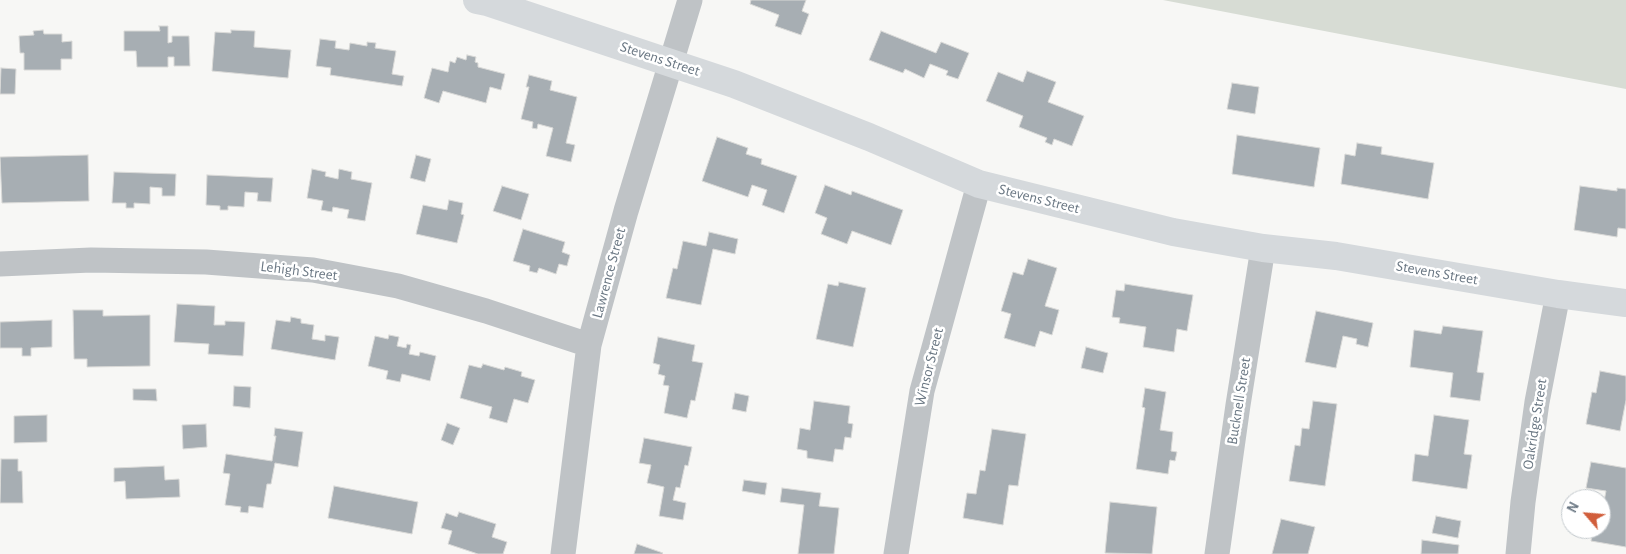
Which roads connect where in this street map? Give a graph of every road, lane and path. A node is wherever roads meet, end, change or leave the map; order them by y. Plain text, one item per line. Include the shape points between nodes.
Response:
1 (477, 0) edge
2 (690, 0) edge
3 (670, 63) junction
4 (979, 184) junction
5 (1263, 248) junction
6 (0, 264) edge
7 (1558, 294) junction
8 (1626, 303) edge
9 (590, 345) junction
10 (563, 554) edge
11 (896, 554) edge
12 (1217, 554) edge
13 (1518, 554) edge

1 - 3 street, Stevens Street
2 - 3 street, Lawrence Street
3 - 4 street, Stevens Street via 752,91
3 - 9 street, Lawrence Street
4 - 5 street, Stevens Street via 1173,232
4 - 11 street, Winsor Street via 922,391
5 - 7 street, Stevens Street via 1336,256
5 - 12 street, Bucknell Street
6 - 9 street, Lehigh Street via 91,260 196,262 313,270 398,286
7 - 8 street, Stevens Street
7 - 13 street, Oakridge Street via 1537,402
9 - 10 street, Lawrence Street

